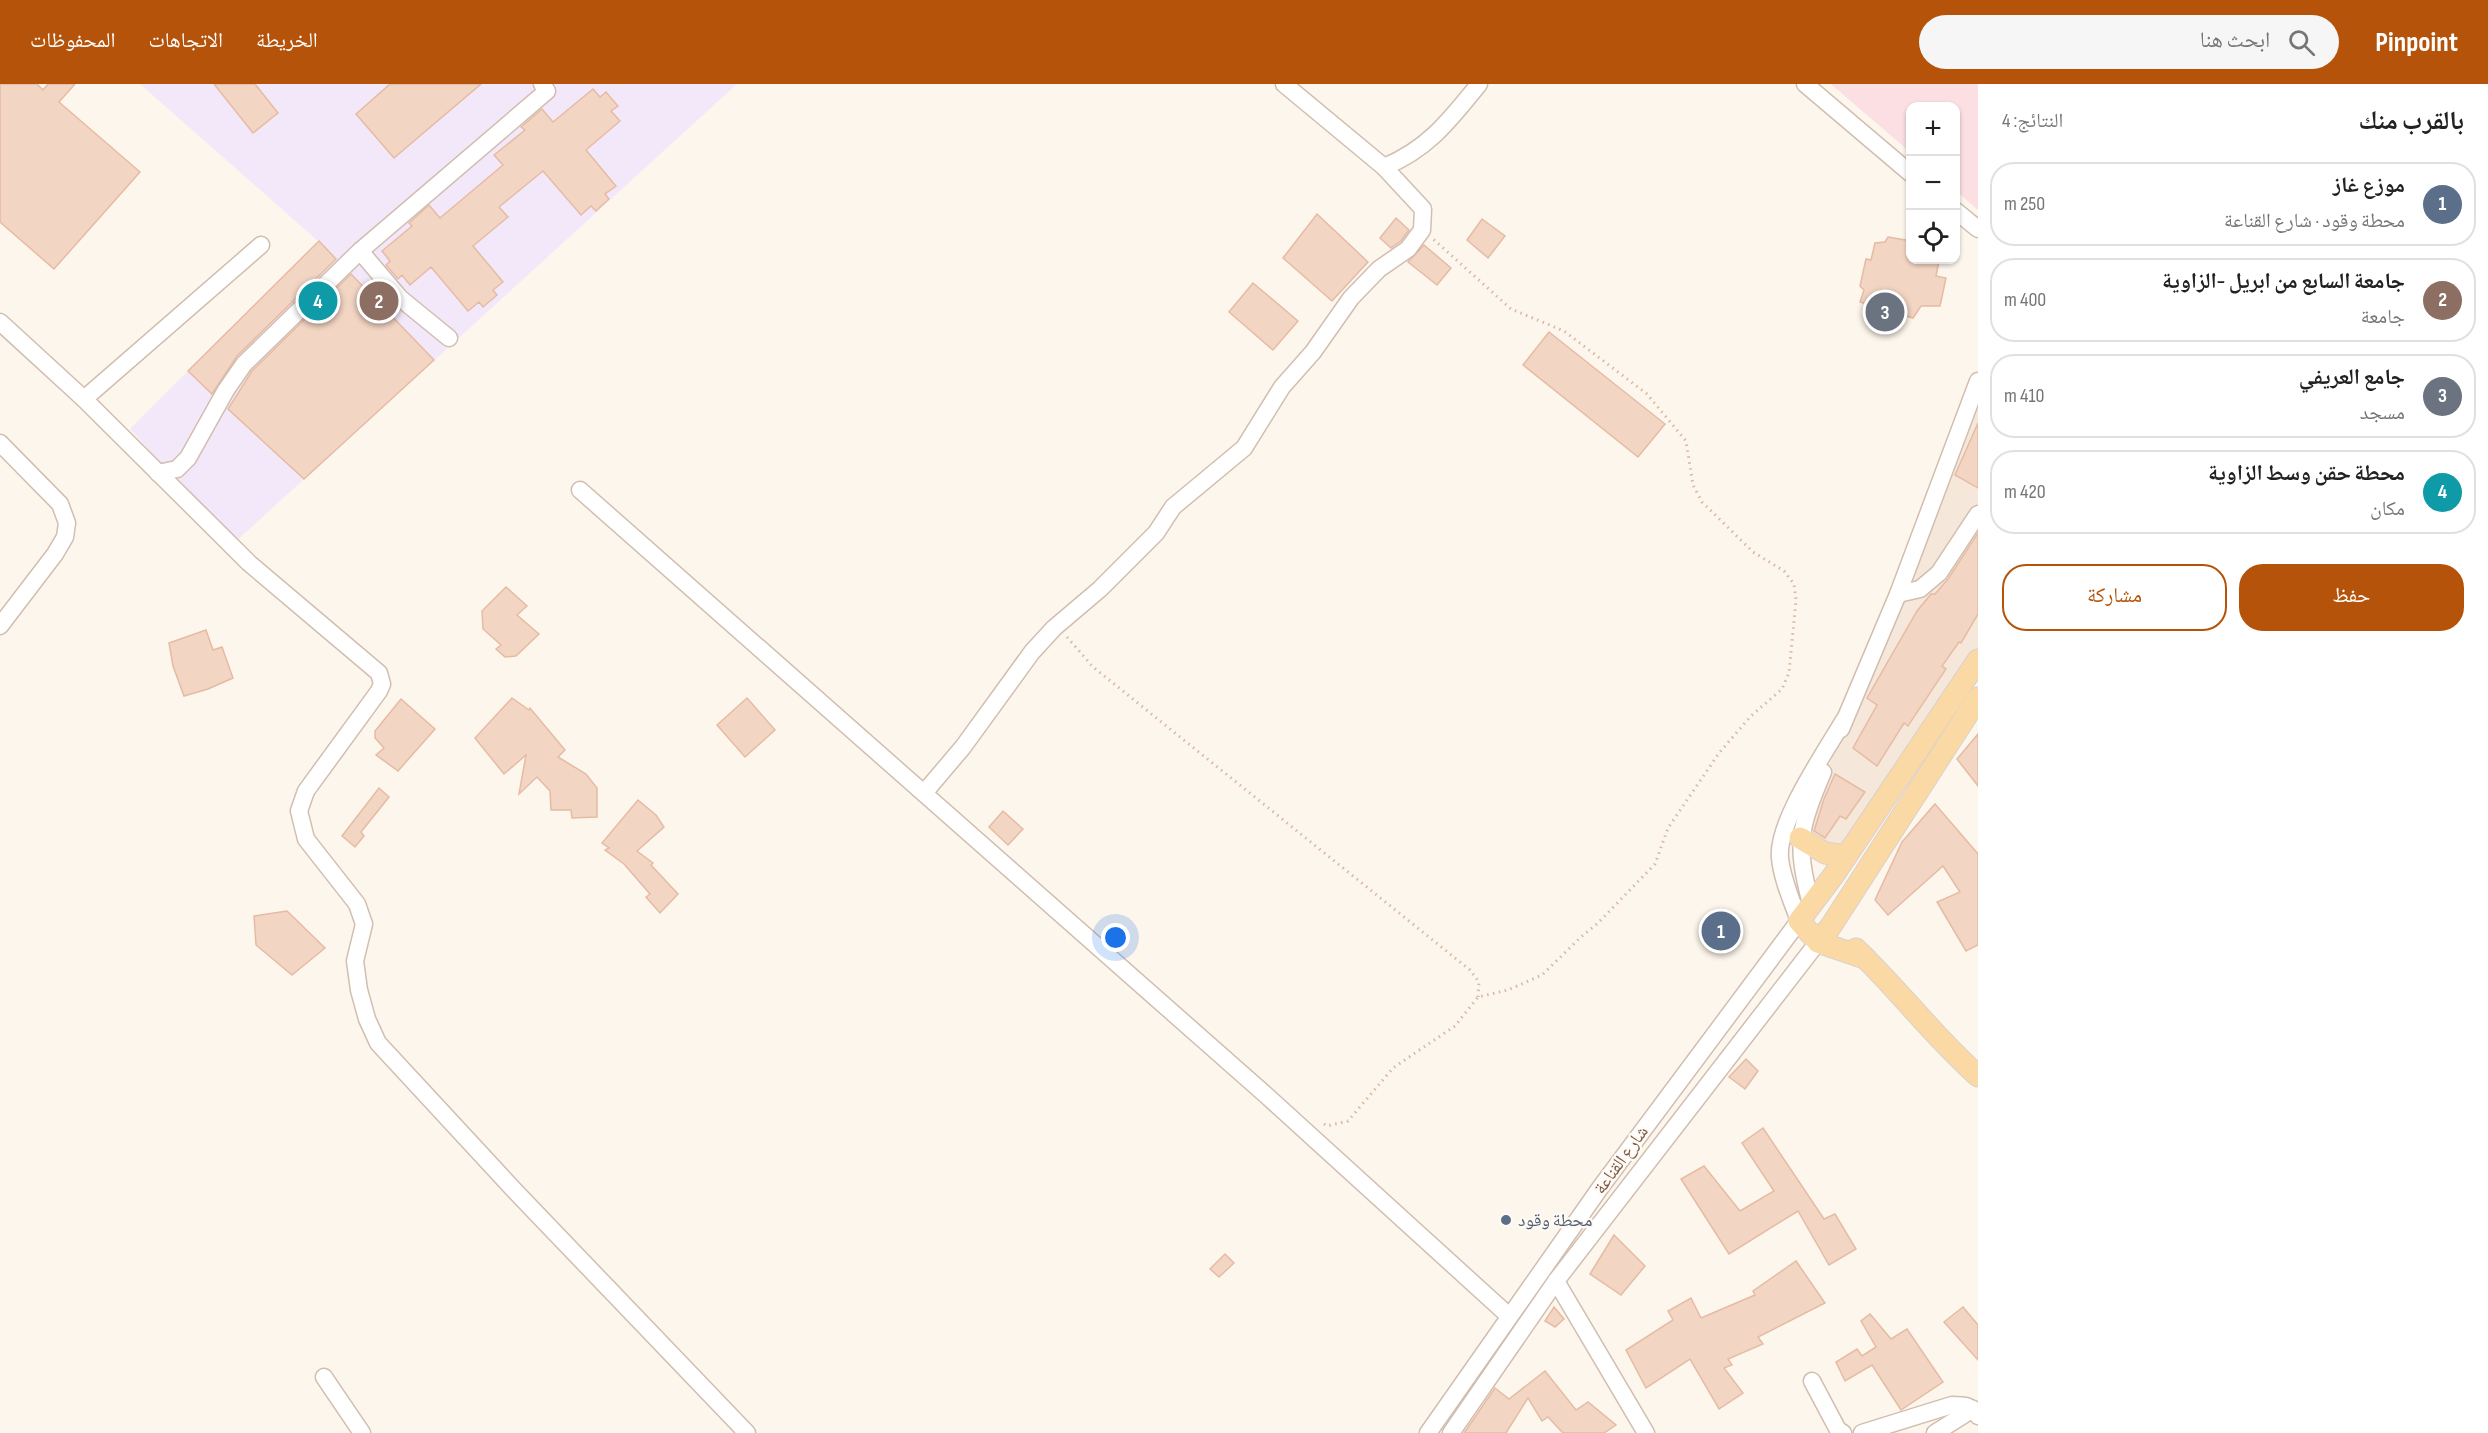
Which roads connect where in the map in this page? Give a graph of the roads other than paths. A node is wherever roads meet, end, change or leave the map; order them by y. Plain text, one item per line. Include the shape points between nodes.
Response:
1 (1284, 84) edge
2 (1479, 84) edge
3 (1805, 84) edge
4 (545, 87) edge
5 (1384, 167) junction
6 (1906, 169) edge
7 (1960, 214) edge
8 (1978, 230) edge
9 (261, 244) dead end
10 (360, 251) junction
11 (0, 322) edge
12 (449, 338) dead end
13 (1978, 381) edge
14 (84, 399) junction
15 (0, 443) edge
16 (158, 473) junction
17 (580, 490) dead end
18 (1978, 514) edge
19 (1898, 594) junction
20 (2, 618) edge
21 (1978, 660) edge
22 (1974, 714) edge
23 (1844, 720) junction
24 (924, 793) junction
25 (1800, 838) junction
26 (1846, 856) junction
27 (1811, 904) junction
28 (1799, 921) junction
29 (1825, 934) junction
30 (1978, 1076) edge
31 (1556, 1281) junction
32 (1509, 1316) junction
33 (324, 1377) dead end
34 (1812, 1381) dead end
35 (1976, 1412) edge
36 (362, 1433) edge
37 (747, 1433) edge
38 (1428, 1433) edge
39 (1451, 1433) edge
40 (1646, 1433) edge
41 (1843, 1433) edge
42 (1862, 1433) edge
43 (1935, 1433) edge

1 - 5 street
2 - 5 street via 1436,136
3 - 6 street
4 - 10 street
5 - 24 street via 1423,209 1422,230 1408,249 1378,269 1350,298 1313,352 1282,387 1244,448 1173,507 1156,532 1032,652
7 - 8 street
9 - 14 street
10 - 12 street via 400,298
10 - 16 street via 244,364 188,458 177,469
11 - 14 street
13 - 19 street
14 - 16 street
15 - 20 street via 60,504 67,523 66,537 55,554
16 - 37 street via 249,563 379,673 379,691 306,791 299,811 306,839 357,904 364,924 355,961 367,1019 378,1043
17 - 24 street
18 - 19 street via 1939,573 1920,589
19 - 23 street
21 - 26 main road
22 - 29 main road
23 - 25 street via 1809,805
23 - 28 street via 1801,792 1782,841 1780,860
24 - 32 street via 1375,1192
25 - 26 main road via 1825,853
25 - 27 street
26 - 27 main road
27 - 28 main road
27 - 29 main road
28 - 29 main road
28 - 32 street, شارع القناعة
29 - 30 main road via 1865,958
29 - 31 street, شارع القناعة
31 - 39 street, شارع القناعة
31 - 40 street
32 - 38 street, شارع القناعة
33 - 36 street
34 - 41 street
35 - 42 street via 1965,1405 1952,1405
35 - 43 street

